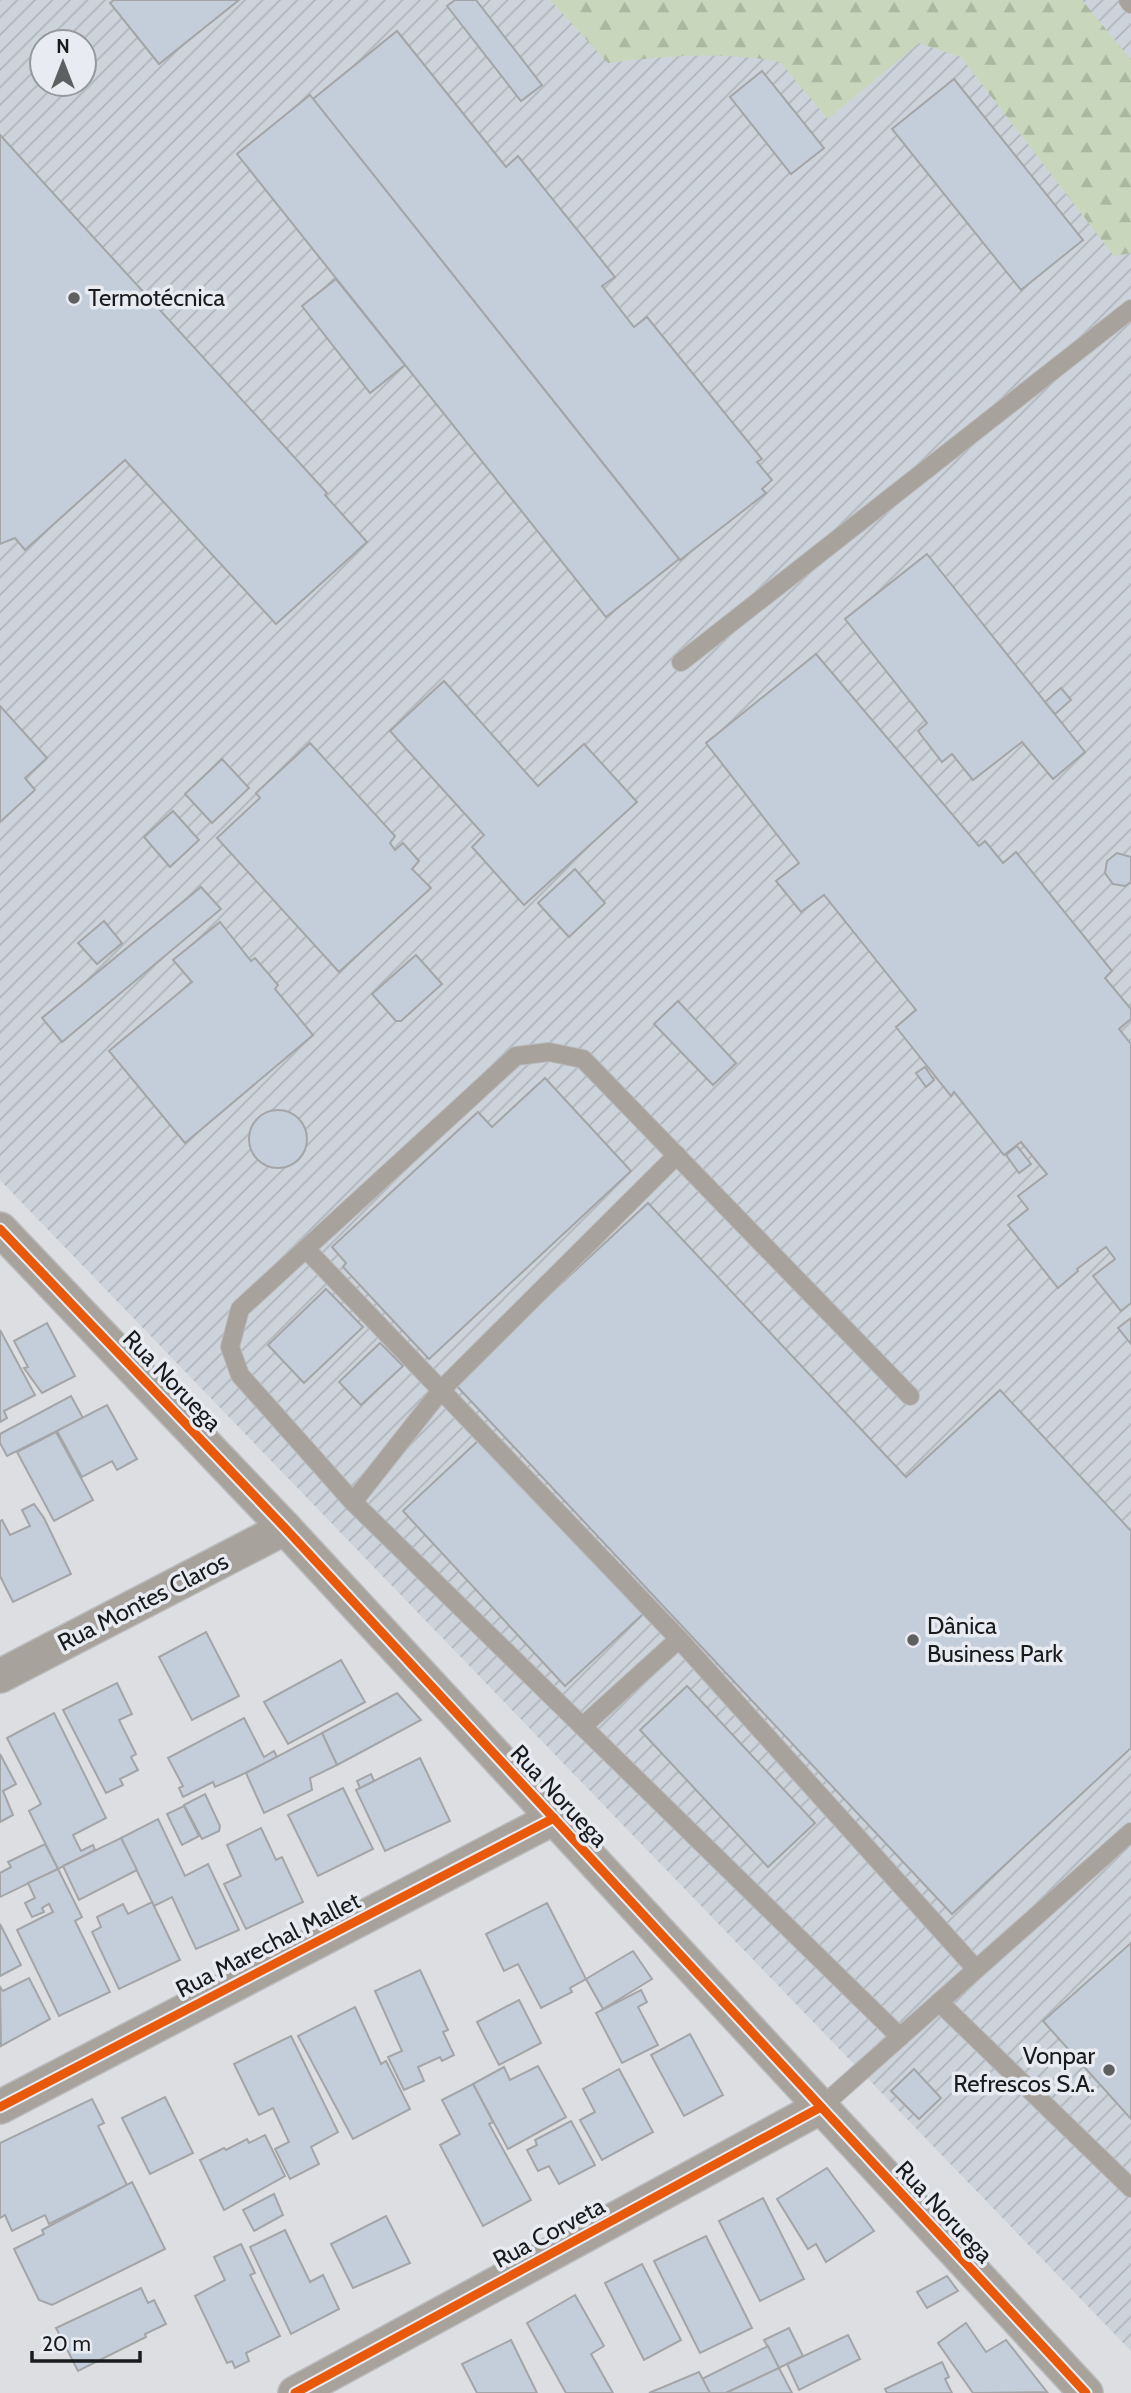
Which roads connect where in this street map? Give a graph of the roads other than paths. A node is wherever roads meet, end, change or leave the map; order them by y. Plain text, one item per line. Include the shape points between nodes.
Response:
1 (1131, 309) edge
2 (681, 662) dead end
3 (677, 1155) junction
4 (1, 1232) edge
5 (306, 1249) junction
6 (442, 1389) junction
7 (910, 1396) dead end
8 (354, 1502) junction
9 (285, 1528) junction
10 (679, 1639) junction
11 (0, 1676) edge
12 (583, 1726) junction
13 (554, 1818) junction
14 (1131, 1832) edge
15 (976, 1969) junction
16 (939, 2002) junction
17 (900, 2037) junction
18 (0, 2107) edge
19 (821, 2108) junction
20 (1131, 2188) edge
21 (295, 2393) edge
22 (1086, 2393) edge

1 - 2 lane
3 - 5 lane via 583,1059 549,1052 516,1056
3 - 6 lane
3 - 7 lane
4 - 9 street, Rua Noruega
5 - 6 lane
5 - 8 lane via 240,1309 230,1347 240,1375
6 - 8 lane
6 - 10 lane
8 - 12 lane
9 - 11 street, Rua Montes Claros
9 - 13 street, Rua Noruega
10 - 12 lane
10 - 15 lane
12 - 17 lane
13 - 18 street, Rua Marechal Mallet
13 - 19 street, Rua Noruega
14 - 15 lane
15 - 16 lane
16 - 17 lane
16 - 20 lane
17 - 19 lane
19 - 21 street, Rua Corveta
19 - 22 street, Rua Noruega

